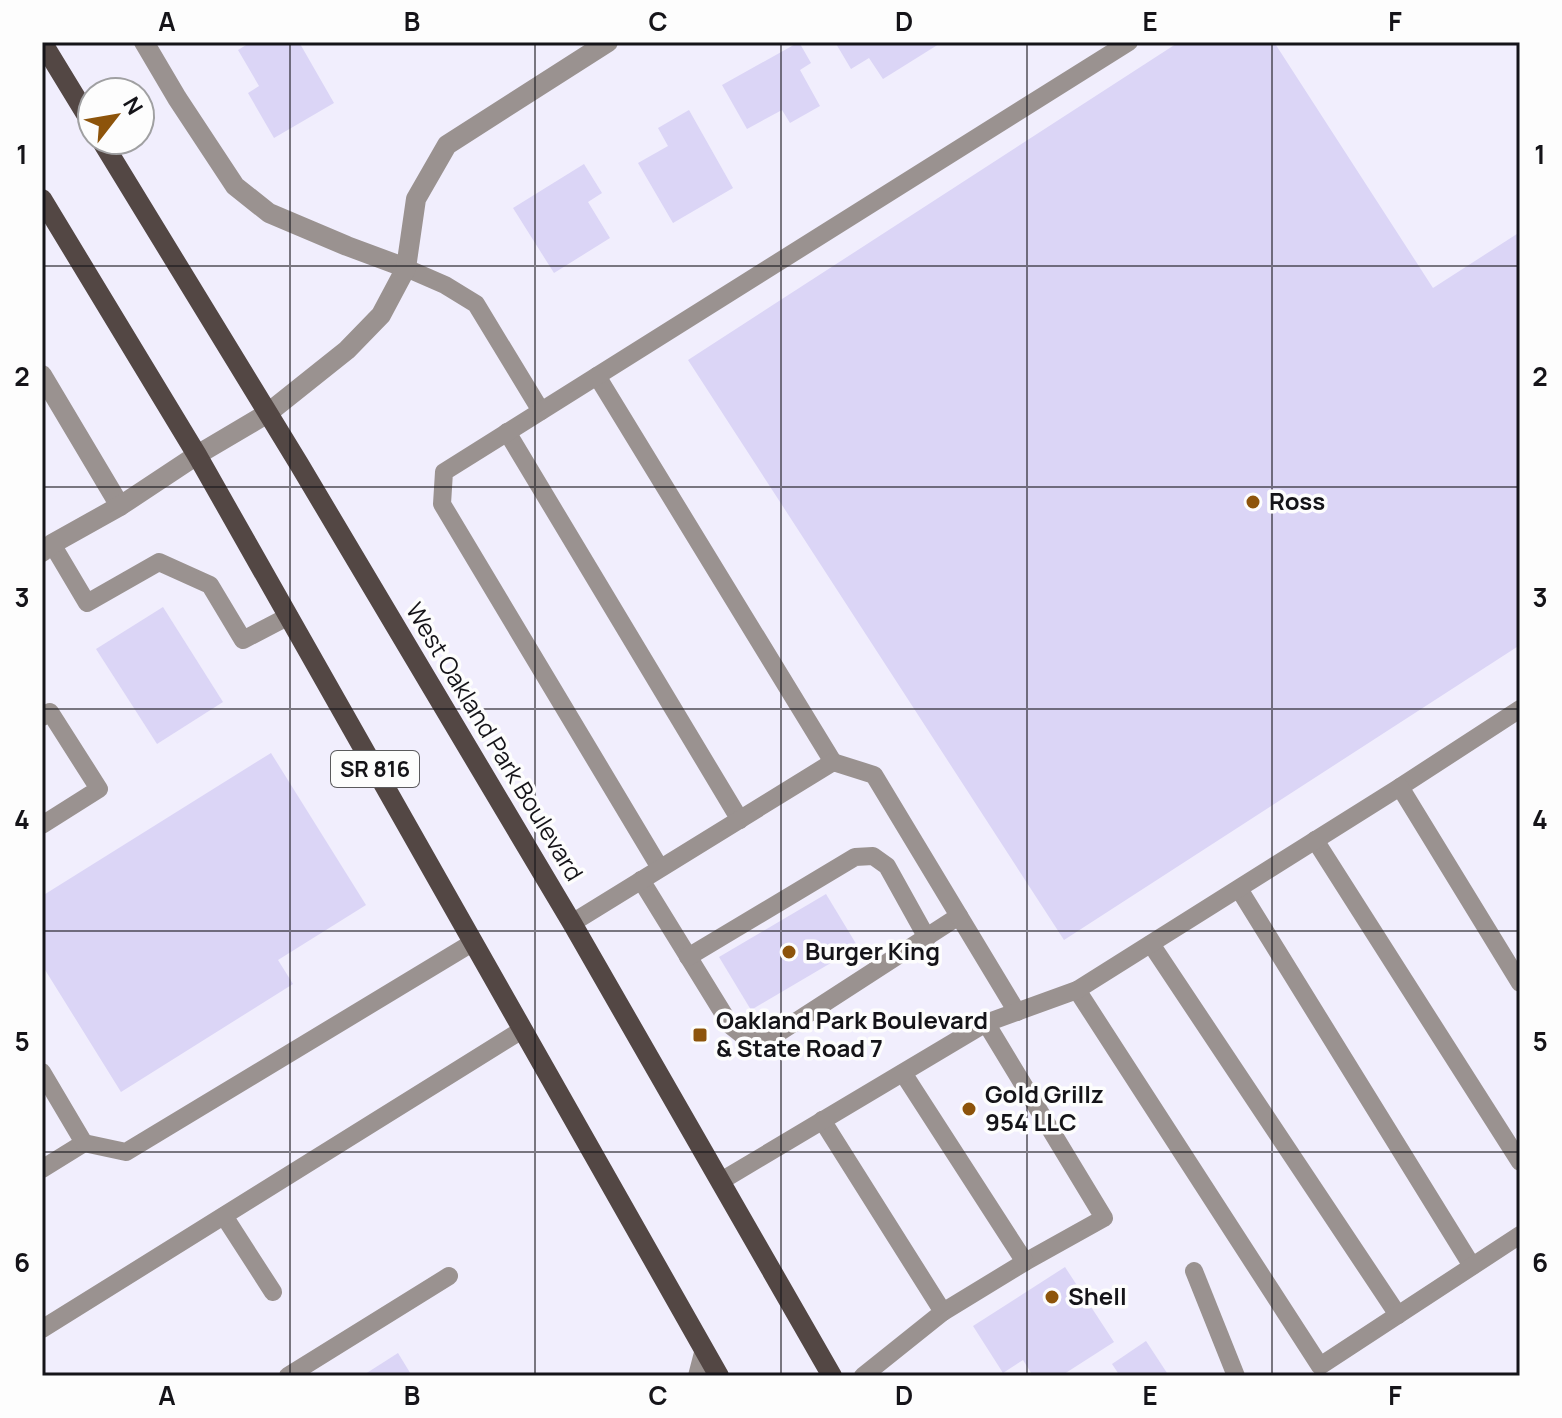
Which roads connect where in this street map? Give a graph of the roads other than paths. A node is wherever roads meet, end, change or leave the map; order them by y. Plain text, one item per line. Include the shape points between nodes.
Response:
1 (42, 42) edge
2 (144, 42) edge
3 (607, 42) edge
4 (1129, 42) edge
5 (76, 98) edge
6 (111, 156) edge
7 (42, 199) edge
8 (406, 268) junction
9 (42, 375) edge
10 (597, 376) junction
11 (541, 411) junction
12 (268, 413) junction
13 (507, 432) junction
14 (197, 455) junction
15 (120, 506) junction
16 (47, 548) edge
17 (289, 616) junction
18 (1520, 709) edge
19 (42, 717) edge
20 (833, 762) junction
21 (1400, 787) junction
22 (740, 820) junction
23 (42, 825) edge
24 (1315, 840) junction
25 (660, 868) junction
26 (641, 880) junction
27 (1239, 889) junction
28 (959, 916) junction
29 (572, 923) junction
30 (927, 938) junction
31 (472, 943) junction
32 (1151, 944) junction
33 (688, 957) junction
34 (1520, 983) edge
35 (1077, 990) junction
36 (1017, 1012) junction
37 (986, 1023) junction
38 (522, 1030) junction
39 (42, 1072) edge
40 (903, 1073) junction
41 (822, 1120) junction
42 (84, 1143) junction
43 (1520, 1162) edge
44 (42, 1169) edge
45 (721, 1181) junction
46 (224, 1216) junction
47 (1520, 1235) edge
48 (1025, 1262) junction
49 (1472, 1266) junction
50 (1194, 1271) dead end
51 (449, 1276) dead end
52 (273, 1292) dead end
53 (943, 1312) junction
54 (1398, 1315) junction
55 (42, 1329) edge
56 (704, 1349) junction
57 (1321, 1371) edge
58 (288, 1376) edge
59 (697, 1376) edge
60 (719, 1376) edge
61 (832, 1376) edge
62 (863, 1376) edge
63 (1236, 1376) edge

1 - 5 main road
2 - 8 street via 235,186 269,213
3 - 8 street via 447,145 416,199
4 - 10 lane
6 - 12 main road, West Oakland Park Boulevard
7 - 14 main road, SR 816
8 - 11 lane via 476,304
8 - 12 street via 381,315 347,350
9 - 15 street
10 - 11 lane
10 - 20 lane
11 - 13 lane
12 - 14 street
12 - 29 main road, West Oakland Park Boulevard
13 - 22 lane
13 - 25 lane via 444,472 442,504
14 - 15 street
14 - 17 main road, SR 816
15 - 16 street
16 - 17 lane via 87,603 159,562 210,585 243,640
17 - 31 main road, SR 816
18 - 21 lane
19 - 23 lane via 50,712 99,789
20 - 22 lane
20 - 28 lane via 874,775
21 - 24 lane
21 - 34 lane
22 - 25 lane
24 - 27 lane
24 - 43 lane
25 - 26 lane
26 - 29 lane
26 - 33 lane
27 - 32 lane
27 - 49 lane
28 - 30 lane
28 - 36 lane
29 - 45 main road, West Oakland Park Boulevard
30 - 33 lane via 769,1039 750,1041 731,1026
30 - 33 lane via 887,866 873,856 855,857
31 - 38 main road, SR 816
31 - 42 lane via 126,1152
32 - 35 lane
32 - 54 lane
35 - 36 lane
35 - 57 lane
36 - 37 lane
37 - 40 lane
37 - 48 lane via 1104,1218
38 - 46 lane
38 - 56 main road, SR 816
39 - 42 lane
40 - 41 lane
40 - 48 lane
41 - 45 lane
41 - 53 lane
42 - 44 lane
45 - 61 main road, West Oakland Park Boulevard
46 - 52 lane
46 - 55 lane
47 - 49 lane
48 - 53 lane
49 - 54 lane
50 - 63 lane
51 - 58 lane
53 - 62 lane
54 - 57 lane
56 - 59 lane
56 - 60 main road, SR 816

